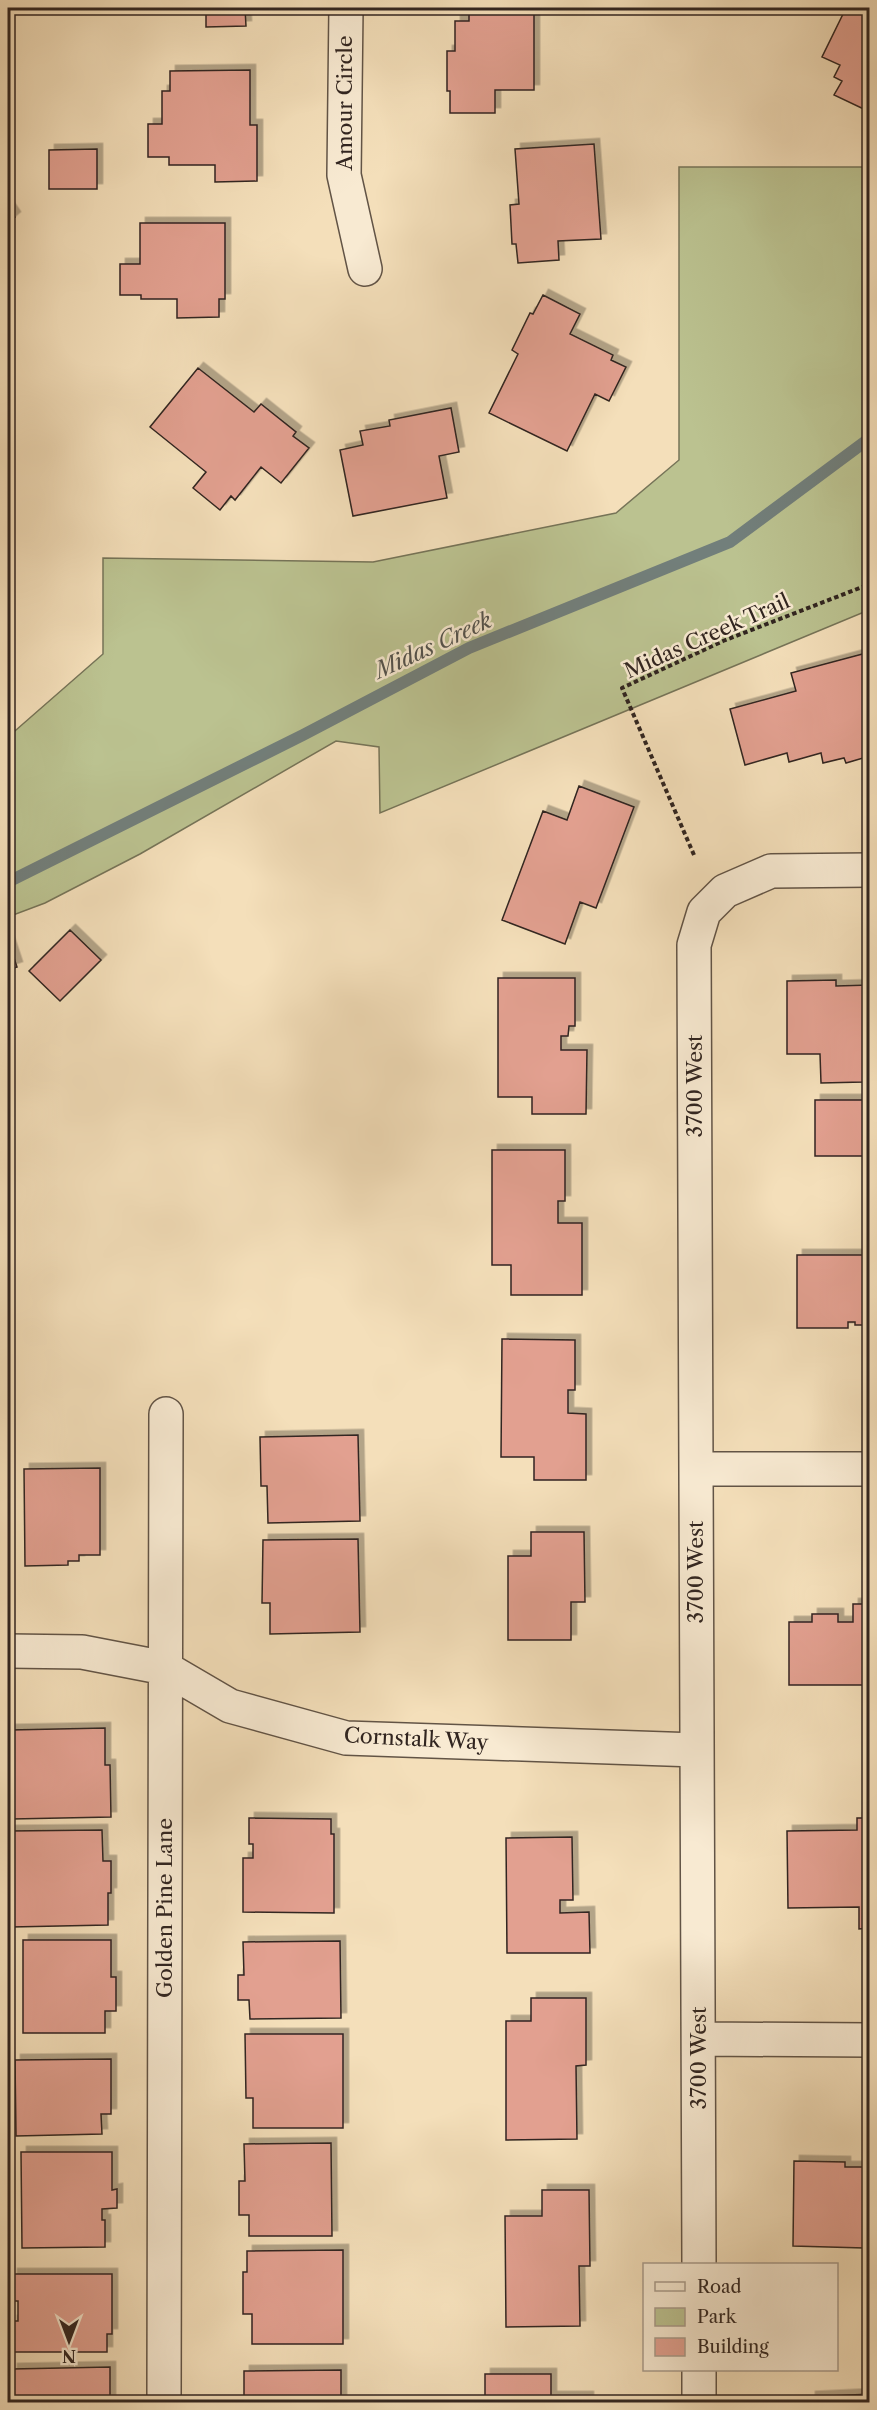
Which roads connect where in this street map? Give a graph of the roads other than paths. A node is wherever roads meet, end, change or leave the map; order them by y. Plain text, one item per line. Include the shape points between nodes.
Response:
1 (346, 8) edge
2 (365, 269) dead end
3 (870, 870) edge
4 (166, 1414) dead end
5 (870, 1469) edge
6 (696, 1470) junction
7 (8, 1651) edge
8 (165, 1668) junction
9 (696, 1750) junction
10 (699, 2039) junction
11 (870, 2040) edge
12 (699, 2263) edge
13 (699, 2371) edge
14 (164, 2403) edge
15 (699, 2403) edge

1 - 2 street, Amour Circle via 344,175
3 - 6 street, 3700 West via 771,871 725,891 704,912 694,945
4 - 8 street, Golden Pine Lane
5 - 6 street
6 - 9 street, 3700 West
7 - 8 street, Cornstalk Way via 82,1652
8 - 9 street, Cornstalk Way via 230,1706 346,1738
8 - 14 street, Golden Pine Lane
9 - 10 street, 3700 West
10 - 11 street
10 - 12 street, 3700 West
13 - 15 street

